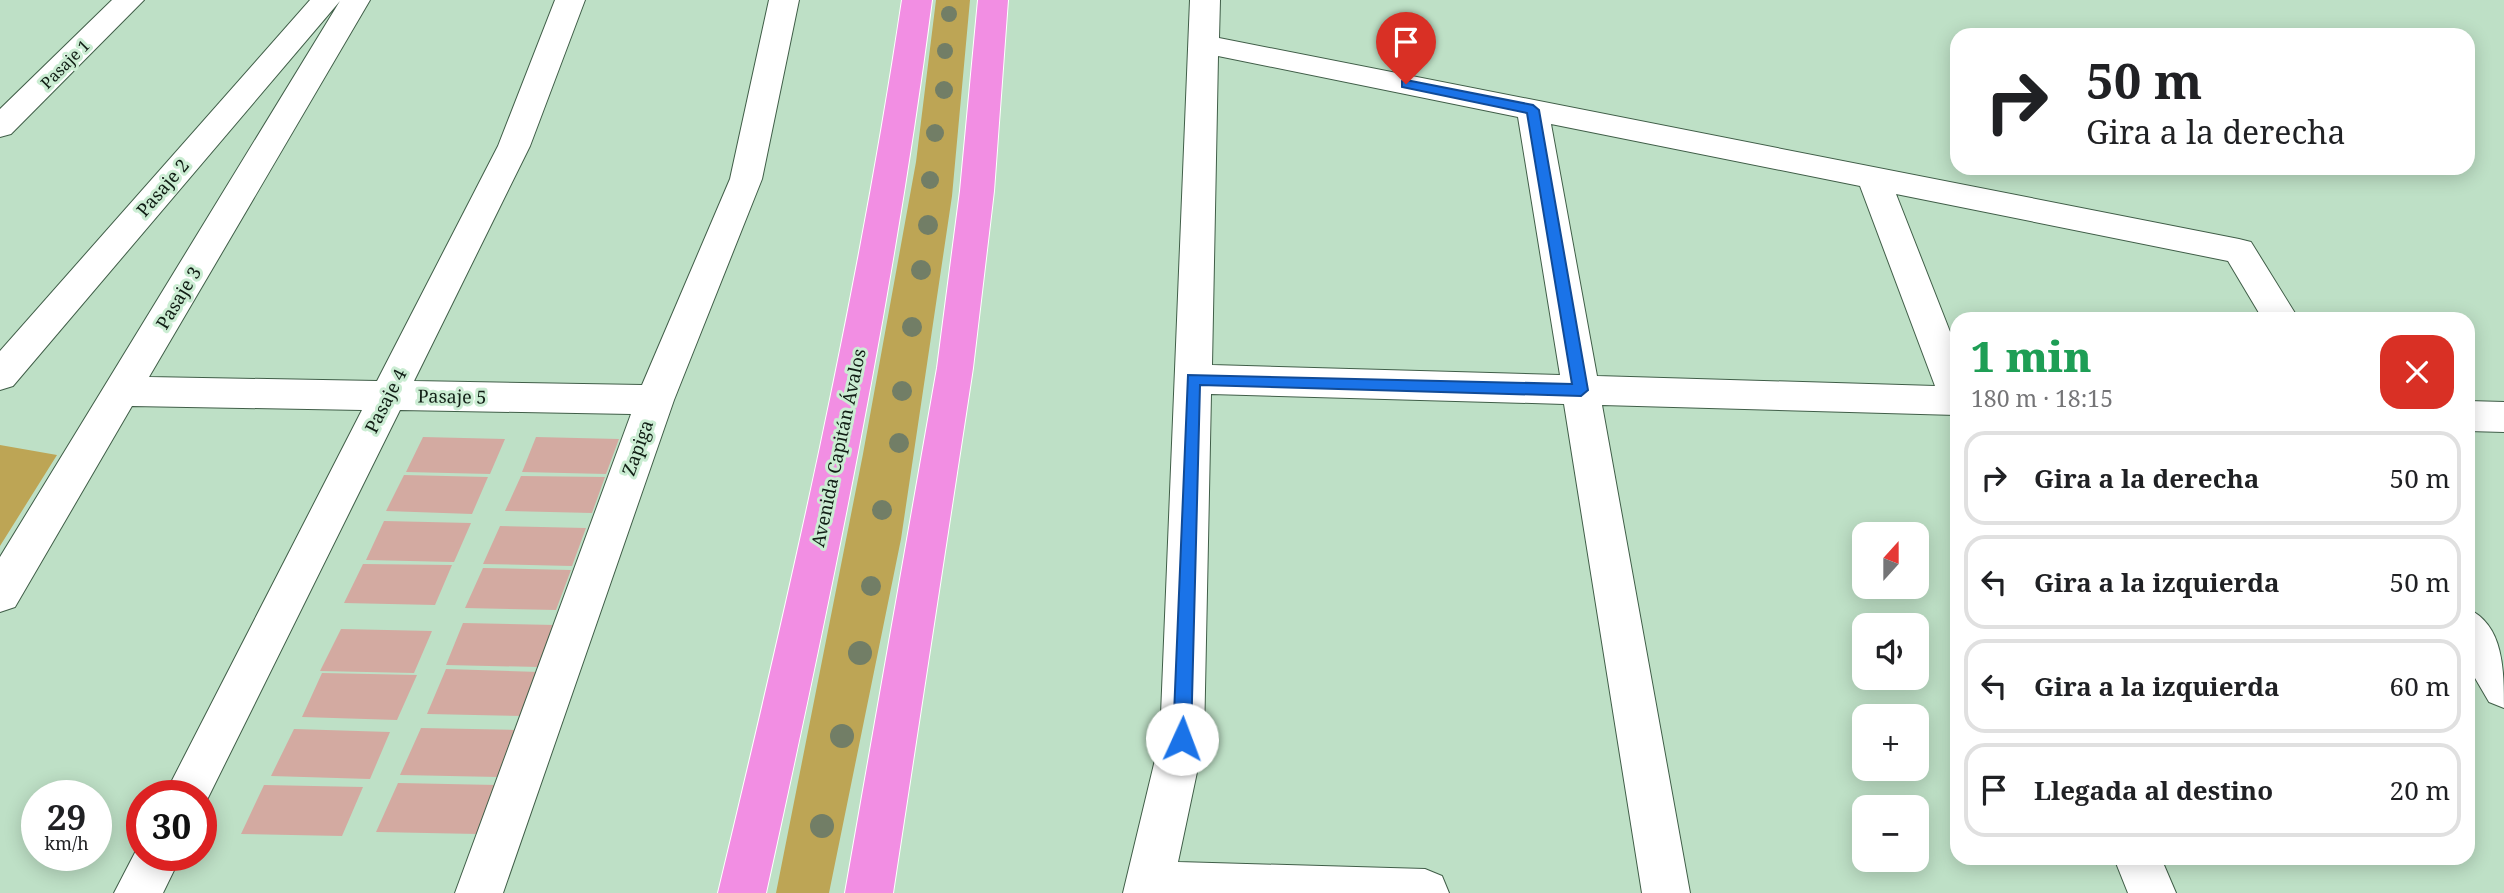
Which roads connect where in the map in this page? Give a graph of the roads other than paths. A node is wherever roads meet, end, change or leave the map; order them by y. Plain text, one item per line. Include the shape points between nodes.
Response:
1 (129, 0) edge
2 (326, 0) edge
3 (355, 0) edge
4 (570, 0) edge
5 (784, 0) edge
6 (917, 0) edge
7 (993, 0) edge
8 (1205, 0) edge
9 (1203, 44) junction
10 (1533, 110) junction
11 (0, 127) edge
12 (1872, 178) junction
13 (2276, 312) edge
14 (0, 376) edge
15 (1950, 378) edge
16 (1193, 379) junction
17 (1581, 390) junction
18 (123, 391) junction
19 (388, 396) junction
20 (655, 400) junction
21 (1950, 401) edge
22 (2475, 416) edge
23 (2504, 417) edge
24 (0, 594) edge
25 (2475, 640) edge
26 (2504, 688) edge
27 (195, 780) edge
28 (2141, 865) edge
29 (149, 871) edge
30 (1147, 889) edge
31 (138, 893) edge
32 (479, 893) edge
33 (742, 893) edge
34 (869, 893) edge
35 (1425, 893) edge
36 (1666, 893) edge
37 (2152, 893) edge

1 - 11 street, Pasaje 1
2 - 14 street, Pasaje 2
3 - 18 street, Pasaje 3
4 - 19 street, Pasaje 4 via 514,146
5 - 20 street, Zapiga via 746,179
6 - 33 highway, Avenida Capitán Ávalos via 878,254 837,467
7 - 34 highway via 958,344
8 - 9 street
9 - 10 street
9 - 16 street
10 - 12 street
10 - 17 street
12 - 13 street via 2239,251
12 - 15 street
16 - 17 street
16 - 30 street via 1182,739
17 - 21 street
17 - 36 street
18 - 19 street, Pasaje 5
18 - 24 street, Pasaje 3
19 - 20 street, Pasaje 5
19 - 27 street, Pasaje 4
20 - 32 street, Zapiga
22 - 23 street
25 - 26 street
28 - 37 street
29 - 31 street
30 - 35 street

